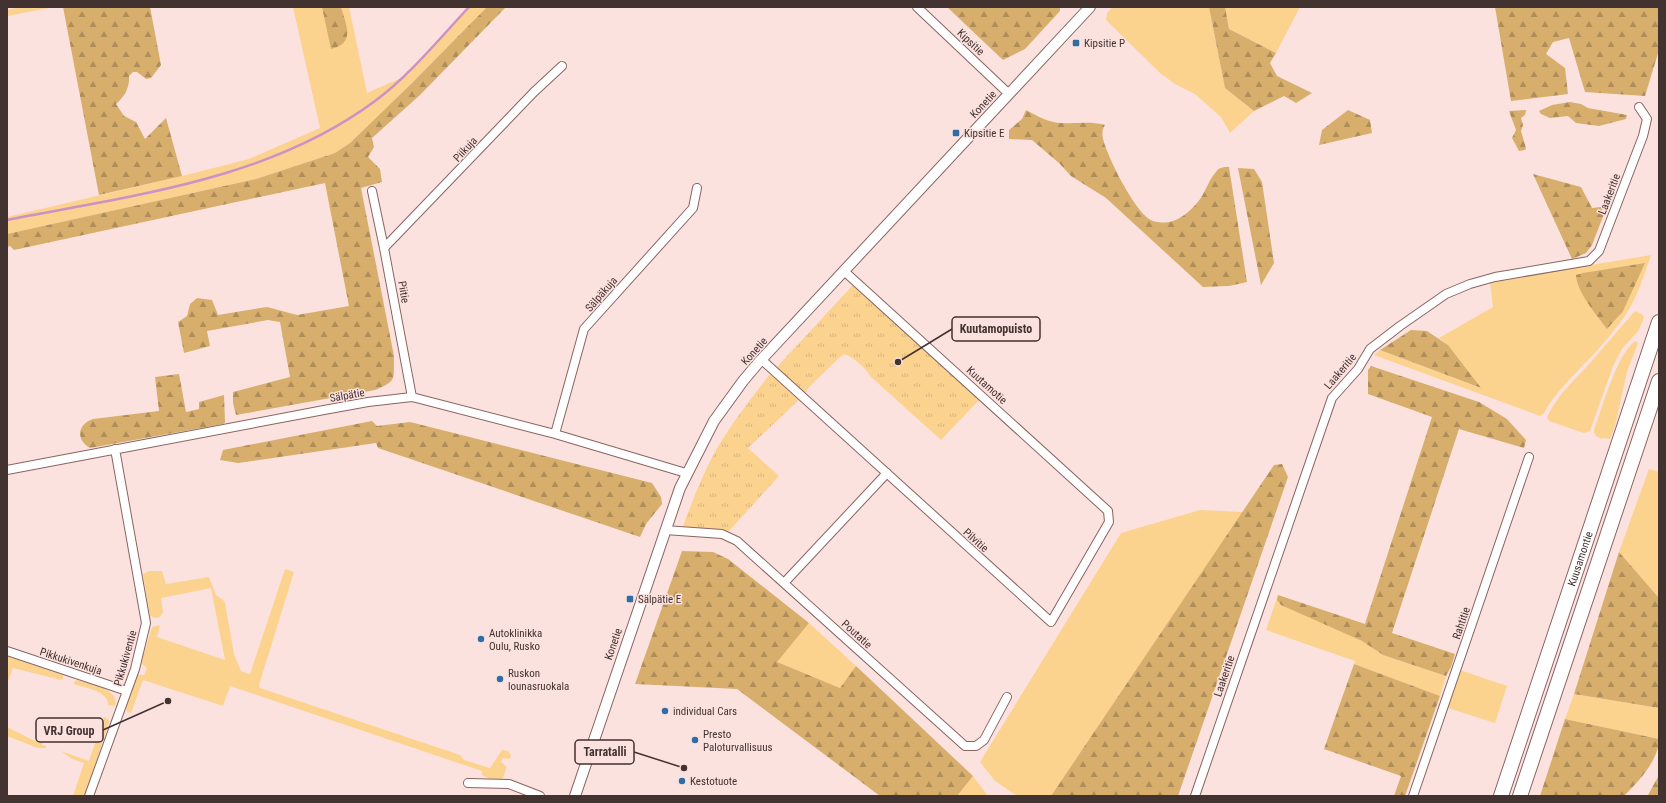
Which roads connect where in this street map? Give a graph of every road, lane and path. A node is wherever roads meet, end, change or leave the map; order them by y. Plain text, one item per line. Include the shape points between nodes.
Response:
1 (917, 7) edge
2 (1090, 7) edge
3 (562, 66) dead end
4 (1009, 94) junction
5 (1639, 107) dead end
6 (697, 188) dead end
7 (372, 191) dead end
8 (384, 248) junction
9 (844, 271) junction
10 (1659, 322) edge
11 (762, 360) junction
12 (1659, 381) edge
13 (412, 397) junction
14 (555, 434) junction
15 (115, 449) junction
16 (1529, 457) dead end
17 (7, 470) edge
18 (686, 473) junction
19 (886, 473) junction
20 (665, 530) junction
21 (784, 583) junction
22 (1051, 622) joint
23 (7, 651) edge
24 (128, 691) junction
25 (1007, 697) dead end
26 (468, 783) dead end
27 (89, 796) edge
28 (540, 796) edge
29 (575, 796) edge
30 (1195, 796) edge
31 (1413, 796) edge
32 (1501, 796) edge
33 (1520, 796) edge

1 - 4 street, Kipsitie
2 - 4 street, Konetie
3 - 8 street, Piikuja
4 - 9 street, Konetie
5 - 30 street, Laakeritie via 1647,118 1643,136 1598,251 1589,261 1495,277 1446,294 1370,350 1358,369 1332,398
6 - 14 street, Sälpäkuja via 693,208 584,329
7 - 8 street, Piitie
8 - 13 street, Piitie
9 - 11 street, Konetie
9 - 22 street, Kuutamotie via 1105,507 1110,519
10 - 32 highway, Kuusamontie
11 - 18 street, Konetie via 714,421
11 - 19 street, Pilvitie
12 - 33 highway, Kuusamontie
13 - 14 street, Sälpätie
13 - 15 street, Sälpätie via 360,403
14 - 18 street, Sälpätie
15 - 17 street, Sälpätie
15 - 24 street, Pikkukiventie via 146,623
16 - 31 street, Rahtitie
18 - 20 street, Konetie
19 - 21 street
19 - 22 street, Pilvitie
20 - 21 street, Poutatie via 726,535 737,541
20 - 29 street, Konetie
21 - 25 street, Poutatie via 965,746 976,746 984,740
23 - 24 street, Pikkukivenkuja
24 - 27 street, Pikkukiventie
26 - 28 street via 509,784

